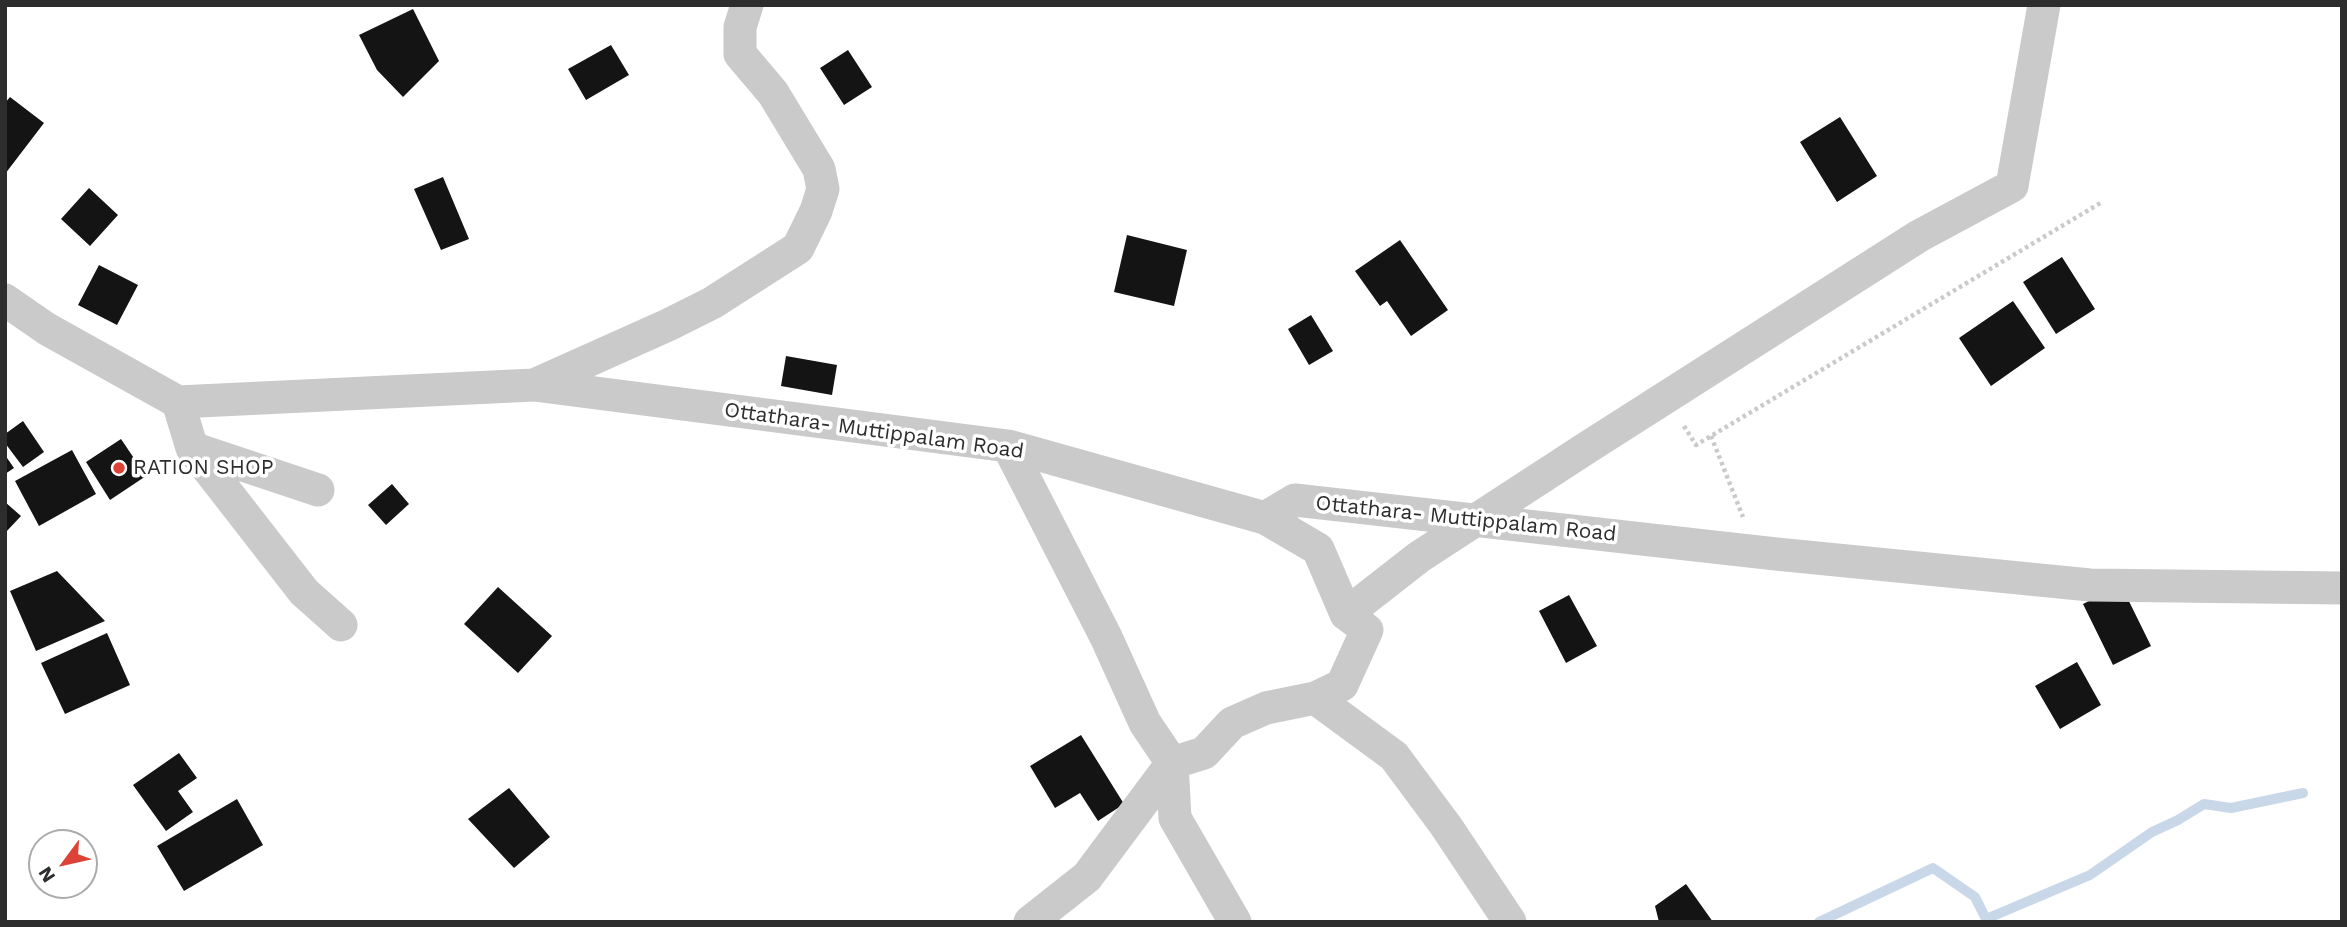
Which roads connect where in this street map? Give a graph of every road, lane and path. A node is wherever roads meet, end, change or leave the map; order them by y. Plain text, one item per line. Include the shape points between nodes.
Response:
1 (747, 5) edge
2 (2044, 5) edge
3 (2102, 202) dead end
4 (5, 300) edge
5 (534, 385) junction
6 (1667, 398) junction
7 (178, 402) junction
8 (1711, 436) junction
9 (1008, 446) junction
10 (192, 448) junction
11 (318, 490) dead end
12 (1265, 518) junction
13 (1476, 520) junction
14 (1776, 554) junction
15 (2342, 588) edge
16 (1346, 614) junction
17 (341, 625) dead end
18 (1315, 698) junction
19 (1171, 763) junction
20 (1030, 922) edge
21 (1235, 922) edge
22 (1510, 922) edge

1 - 5 street via 740,27 740,54 773,93 820,169 822,189 816,211 798,248 712,303
2 - 6 street via 2012,186 1919,236
3 - 8 path
4 - 7 street via 47,329
5 - 7 street, Ottathara- Muttippalam Road
5 - 9 street, Ottathara- Muttippalam Road
6 - 8 path via 1696,445
6 - 13 street
7 - 10 street
8 - 14 path via 1744,519
9 - 12 street, Ottathara- Muttippalam Road
9 - 19 street via 1145,723
10 - 11 street
10 - 17 street via 304,592
12 - 13 street, Ottathara- Muttippalam Road via 1295,500
12 - 16 street via 1318,549
13 - 14 street, Ottathara- Muttippalam Road
13 - 16 street
14 - 15 street, Ottathara- Muttippalam Road via 2090,585
16 - 18 street via 1367,630 1342,685
18 - 19 street via 1265,708 1232,723 1204,753
18 - 22 street via 1394,756
19 - 20 street via 1087,877
19 - 21 street via 1175,817

